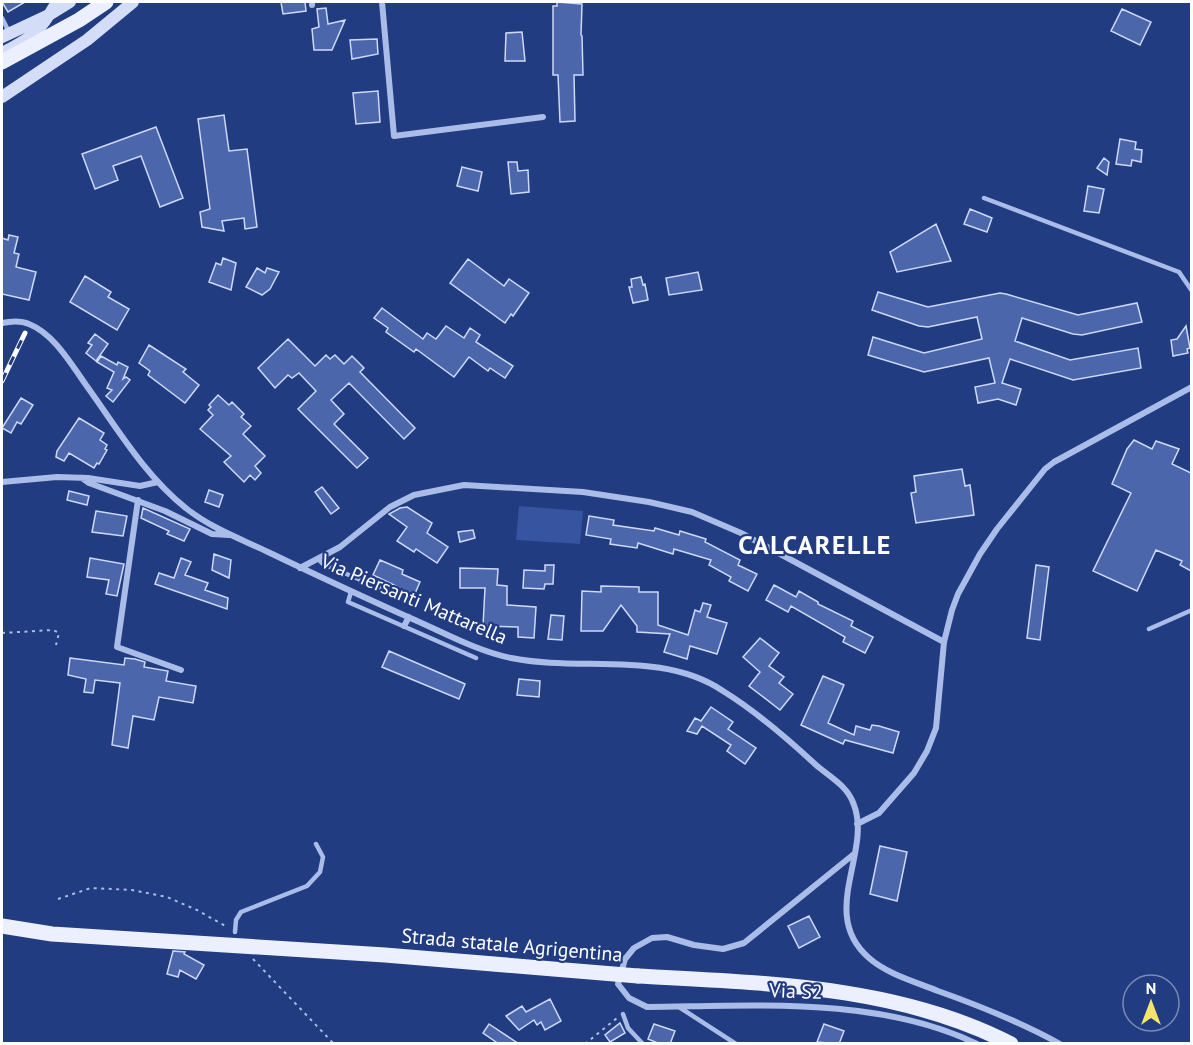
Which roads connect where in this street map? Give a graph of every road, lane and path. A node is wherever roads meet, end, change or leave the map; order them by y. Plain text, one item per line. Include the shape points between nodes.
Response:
1 (57, 2) edge
2 (70, 2) edge
3 (106, 2) edge
4 (133, 2) edge
5 (382, 2) edge
6 (49, 15) junction
7 (2, 18) edge
8 (5, 35) edge
9 (2, 53) edge
10 (2, 62) edge
11 (2, 97) edge
12 (543, 117) dead end
13 (984, 198) dead end
14 (1191, 291) edge
15 (2, 323) edge
16 (1191, 387) edge
17 (82, 478) junction
18 (2, 482) edge
19 (158, 482) junction
20 (138, 500) junction
21 (234, 536) junction
22 (318, 559) junction
23 (300, 568) junction
24 (351, 592) junction
25 (388, 592) dead end
26 (1191, 610) edge
27 (409, 617) junction
28 (404, 626) junction
29 (1149, 629) dead end
30 (2, 633) edge
31 (944, 642) junction
32 (56, 645) dead end
33 (476, 658) dead end
34 (181, 670) dead end
35 (857, 824) junction
36 (316, 844) dead end
37 (854, 854) junction
38 (58, 899) dead end
39 (2, 926) edge
40 (235, 932) joint
41 (252, 958) dead end
42 (679, 1007) junction
43 (623, 1014) joint
44 (334, 1044) edge
45 (585, 1044) edge
46 (643, 1044) edge
47 (736, 1044) edge
48 (977, 1044) edge
49 (1011, 1044) edge
50 (1060, 1044) edge

1 - 6 street
2 - 6 street
3 - 10 main road
4 - 11 street via 87,40
5 - 12 street via 394,136
6 - 8 street
6 - 9 street via 29,40
7 - 8 lane
13 - 14 lane via 1179,272
15 - 19 street, Via Piersanti Mattarella via 30,324 58,346
16 - 31 street via 1045,469 997,529 965,580 951,610
17 - 18 street
17 - 19 street via 141,486
17 - 20 street
19 - 21 street, Via Piersanti Mattarella via 197,516
20 - 21 street via 212,534
20 - 34 street via 117,646
21 - 23 street, Via Piersanti Mattarella
22 - 23 street
22 - 25 lane
22 - 31 street via 350,540 390,507 414,495 464,485 583,492 692,512 741,533
23 - 24 street, Via Piersanti Mattarella
24 - 27 street, Via Piersanti Mattarella
24 - 28 lane via 348,602
26 - 29 lane
27 - 28 street
27 - 35 street, Via Piersanti Mattarella via 511,658 666,668 705,680 770,724 837,781 856,808
28 - 33 lane
30 - 32 path via 53,630 59,633
31 - 35 street via 936,728 927,751 914,773 879,813
35 - 37 street, Via Piersanti Mattarella
36 - 40 lane via 323,857 320,872 307,886 241,912
37 - 42 street, Via S2 via 744,943 723,949 667,937 652,938 634,948 625,959 618,984 629,998 647,1007
37 - 50 street, Via Piersanti Mattarella via 846,915 850,931 868,958
38 - 40 path via 91,888 132,890 167,897
39 - 49 main road, Strada statale Agrigentina, bridge via 52,934 748,982 913,1006 953,1018
41 - 44 path
42 - 47 lane
42 - 48 street, Via S2 via 803,1006 906,1018
43 - 45 path
43 - 46 lane via 628,1028

